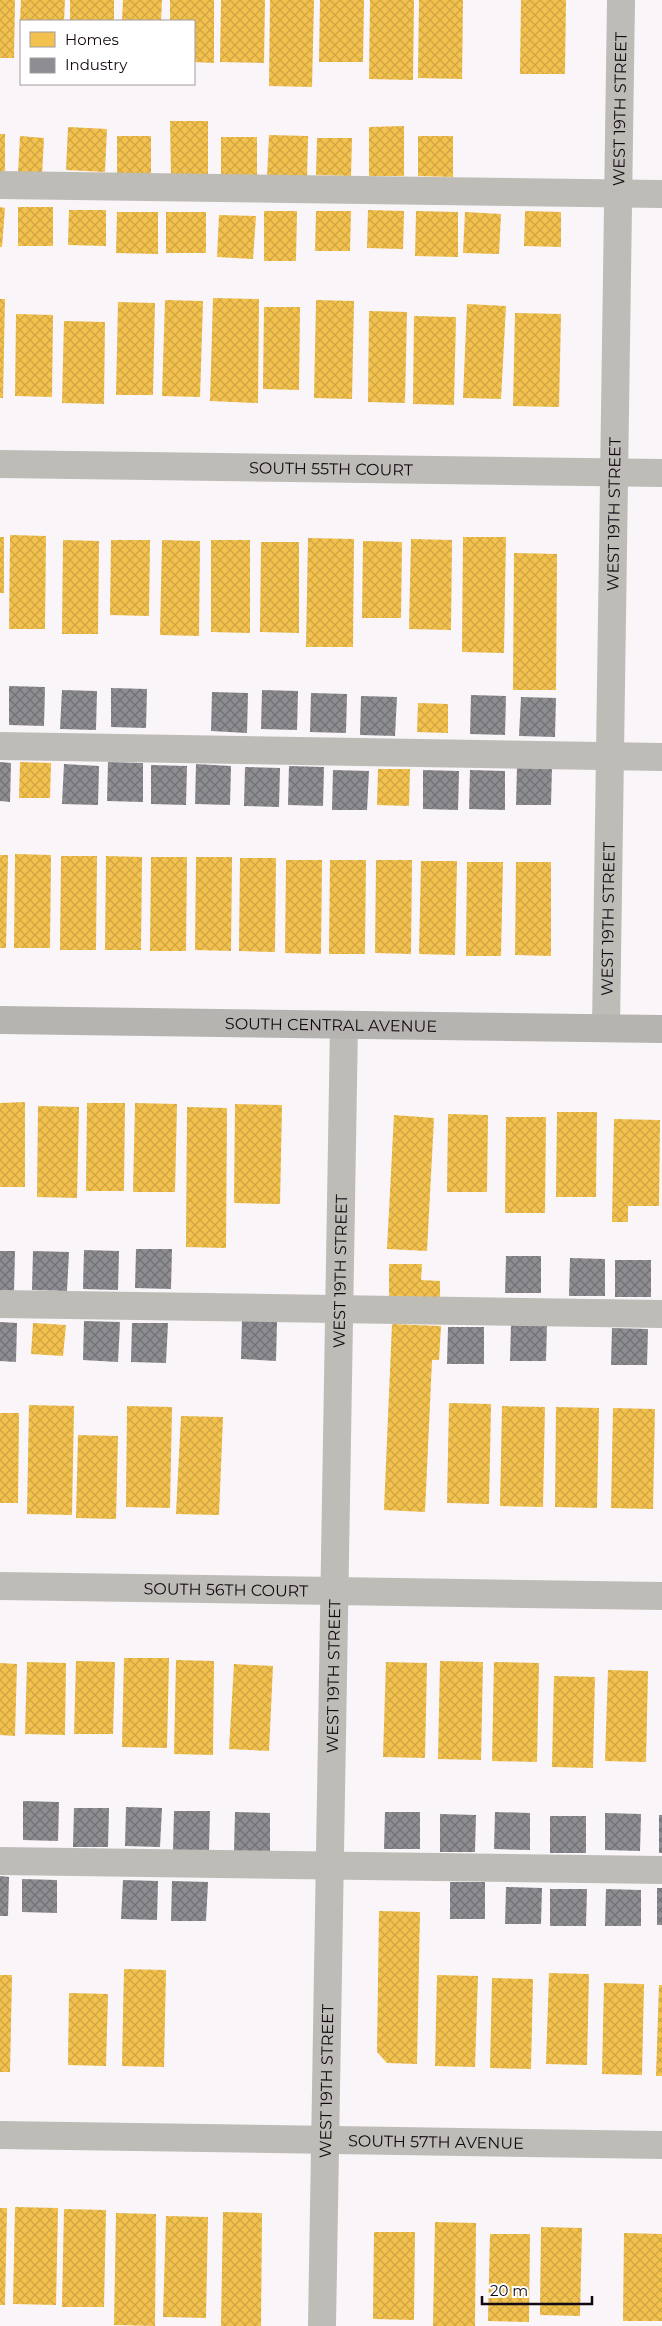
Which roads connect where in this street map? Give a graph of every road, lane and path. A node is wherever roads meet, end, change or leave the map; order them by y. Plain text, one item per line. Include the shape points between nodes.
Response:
1 (621, 0) edge
2 (0, 185) edge
3 (618, 193) junction
4 (662, 194) edge
5 (0, 464) edge
6 (614, 472) junction
7 (662, 473) edge
8 (0, 746) edge
9 (610, 756) junction
10 (662, 757) edge
11 (0, 1020) edge
12 (344, 1026) junction
13 (606, 1028) junction
14 (662, 1029) edge
15 (0, 1304) edge
16 (340, 1310) junction
17 (662, 1314) edge
18 (0, 1586) edge
19 (335, 1591) junction
20 (662, 1596) edge
21 (0, 1861) edge
22 (330, 1867) junction
23 (662, 1870) edge
24 (0, 2135) edge
25 (325, 2140) junction
26 (662, 2145) edge
27 (322, 2326) edge

1 - 3 street, WEST 19TH STREET
2 - 3 street
3 - 4 street
3 - 6 street, WEST 19TH STREET
5 - 6 street, SOUTH 55TH COURT
6 - 7 street, SOUTH 55TH COURT
6 - 9 street, WEST 19TH STREET
8 - 9 street
9 - 10 street
9 - 13 street, WEST 19TH STREET
11 - 12 main road, SOUTH CENTRAL AVENUE
12 - 13 main road, SOUTH CENTRAL AVENUE
12 - 16 street, WEST 19TH STREET
13 - 14 main road, SOUTH CENTRAL AVENUE
15 - 16 street
16 - 17 street
16 - 19 street, WEST 19TH STREET
18 - 19 street, SOUTH 56TH COURT
19 - 20 street, SOUTH 56TH COURT
19 - 22 street, WEST 19TH STREET
21 - 22 street
22 - 23 street
22 - 25 street, WEST 19TH STREET
24 - 25 street, SOUTH 57TH AVENUE
25 - 26 street, SOUTH 57TH AVENUE
25 - 27 street, WEST 19TH STREET

